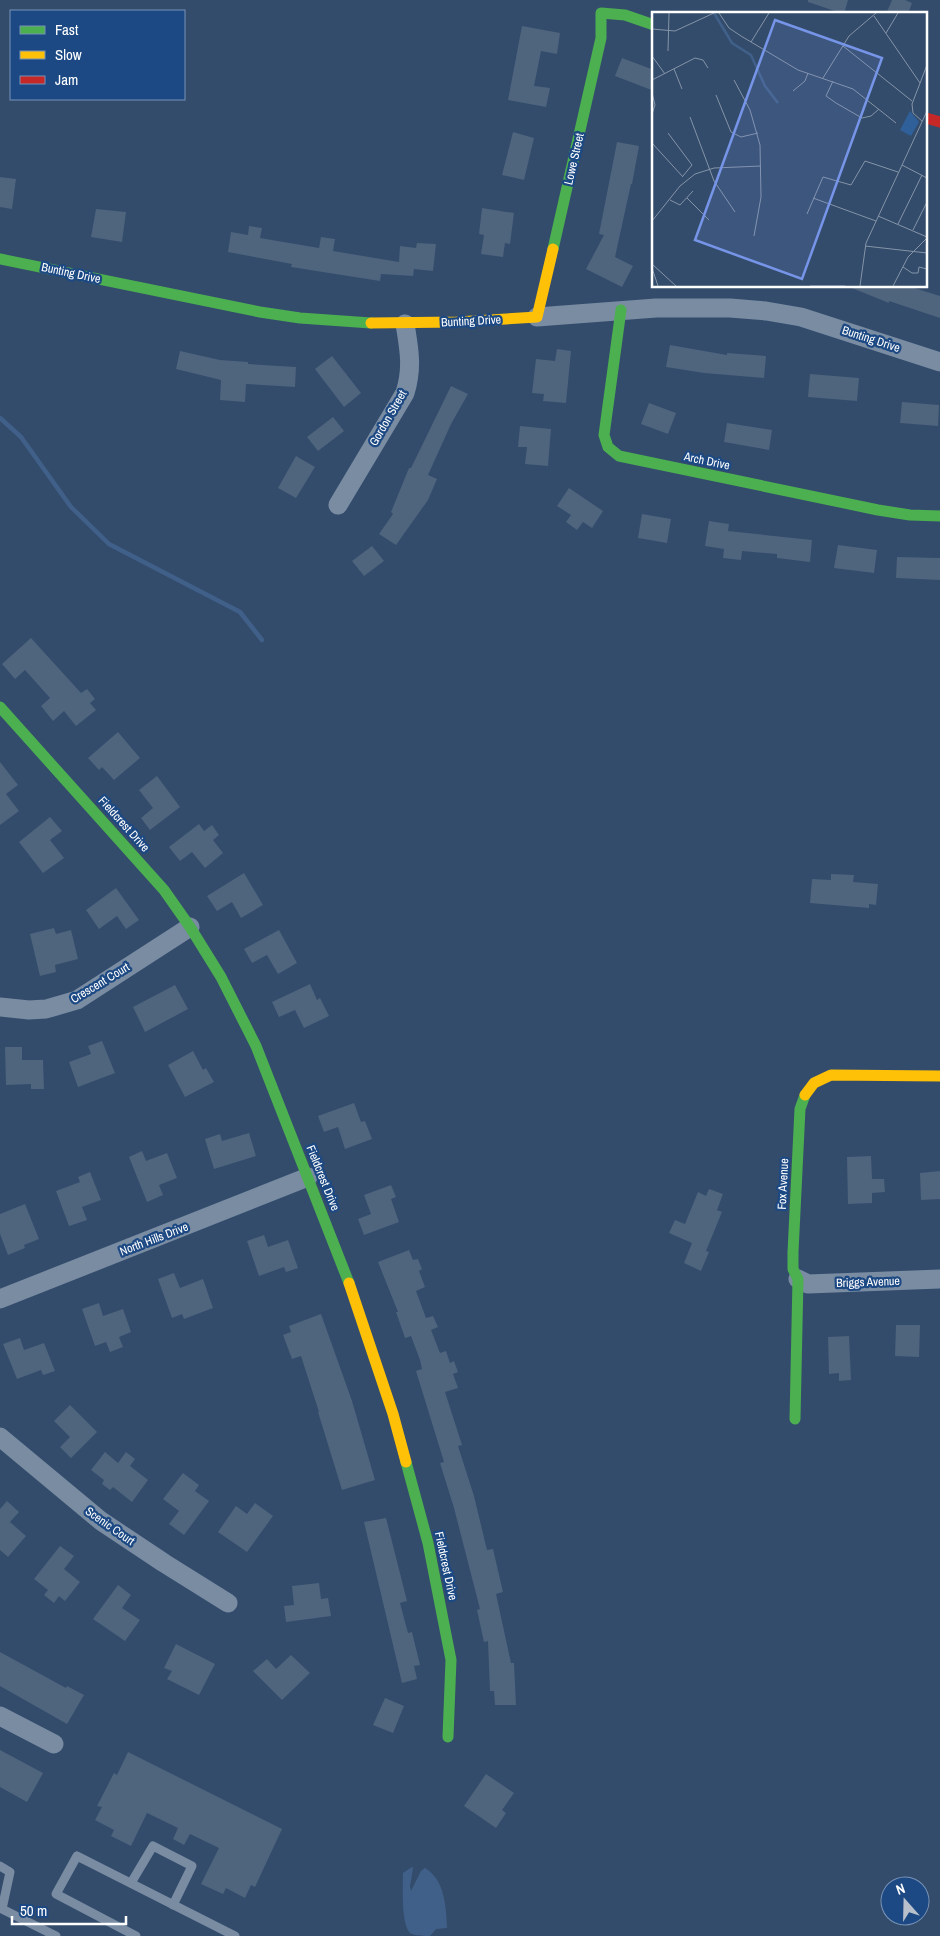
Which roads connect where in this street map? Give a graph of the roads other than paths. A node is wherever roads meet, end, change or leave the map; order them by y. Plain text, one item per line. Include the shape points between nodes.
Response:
1 (602, 7) edge
2 (652, 24) edge
3 (0, 259) edge
4 (621, 310) junction
5 (537, 317) junction
6 (405, 324) junction
7 (940, 362) edge
8 (338, 506) dead end
9 (940, 516) edge
10 (0, 707) edge
11 (190, 927) junction
12 (0, 1007) edge
13 (940, 1076) edge
14 (308, 1177) junction
15 (798, 1279) junction
16 (940, 1279) edge
17 (0, 1299) edge
18 (795, 1419) dead end
19 (0, 1437) edge
20 (228, 1603) dead end
21 (0, 1716) edge
22 (448, 1737) dead end
23 (54, 1744) dead end
24 (0, 1866) edge
25 (130, 1884) junction
26 (173, 1905) junction
27 (56, 1936) edge
28 (136, 1936) edge
29 (235, 1936) edge

1 - 2 street
1 - 5 street, Lowe Street via 601,38
3 - 6 street, Bunting Drive via 288,318
4 - 5 street, Bunting Drive
4 - 7 street, Bunting Drive via 702,307 792,315
4 - 9 street, Arch Drive via 604,435 608,447 619,456 878,509
5 - 6 street, Bunting Drive
6 - 8 street, Gordon Street via 411,363 405,393
10 - 11 street, Fieldcrest Drive via 164,890
11 - 12 street, Crescent Court via 77,1000 46,1009
11 - 14 street, Fieldcrest Drive via 243,1020
13 - 15 street, Fox Avenue via 831,1074 806,1090 800,1109 793,1243 793,1270
14 - 17 street, North Hills Drive
14 - 22 street, Fieldcrest Drive via 346,1274 394,1414 428,1543 451,1660
15 - 16 street, Briggs Avenue via 808,1284
15 - 18 street, Fox Avenue
19 - 20 street, Scenic Court via 101,1521
21 - 23 street
24 - 27 lane via 10,1872 2,1909
25 - 26 lane
25 - 26 lane via 152,1846 192,1866
25 - 28 lane via 77,1856 56,1894
26 - 29 lane

